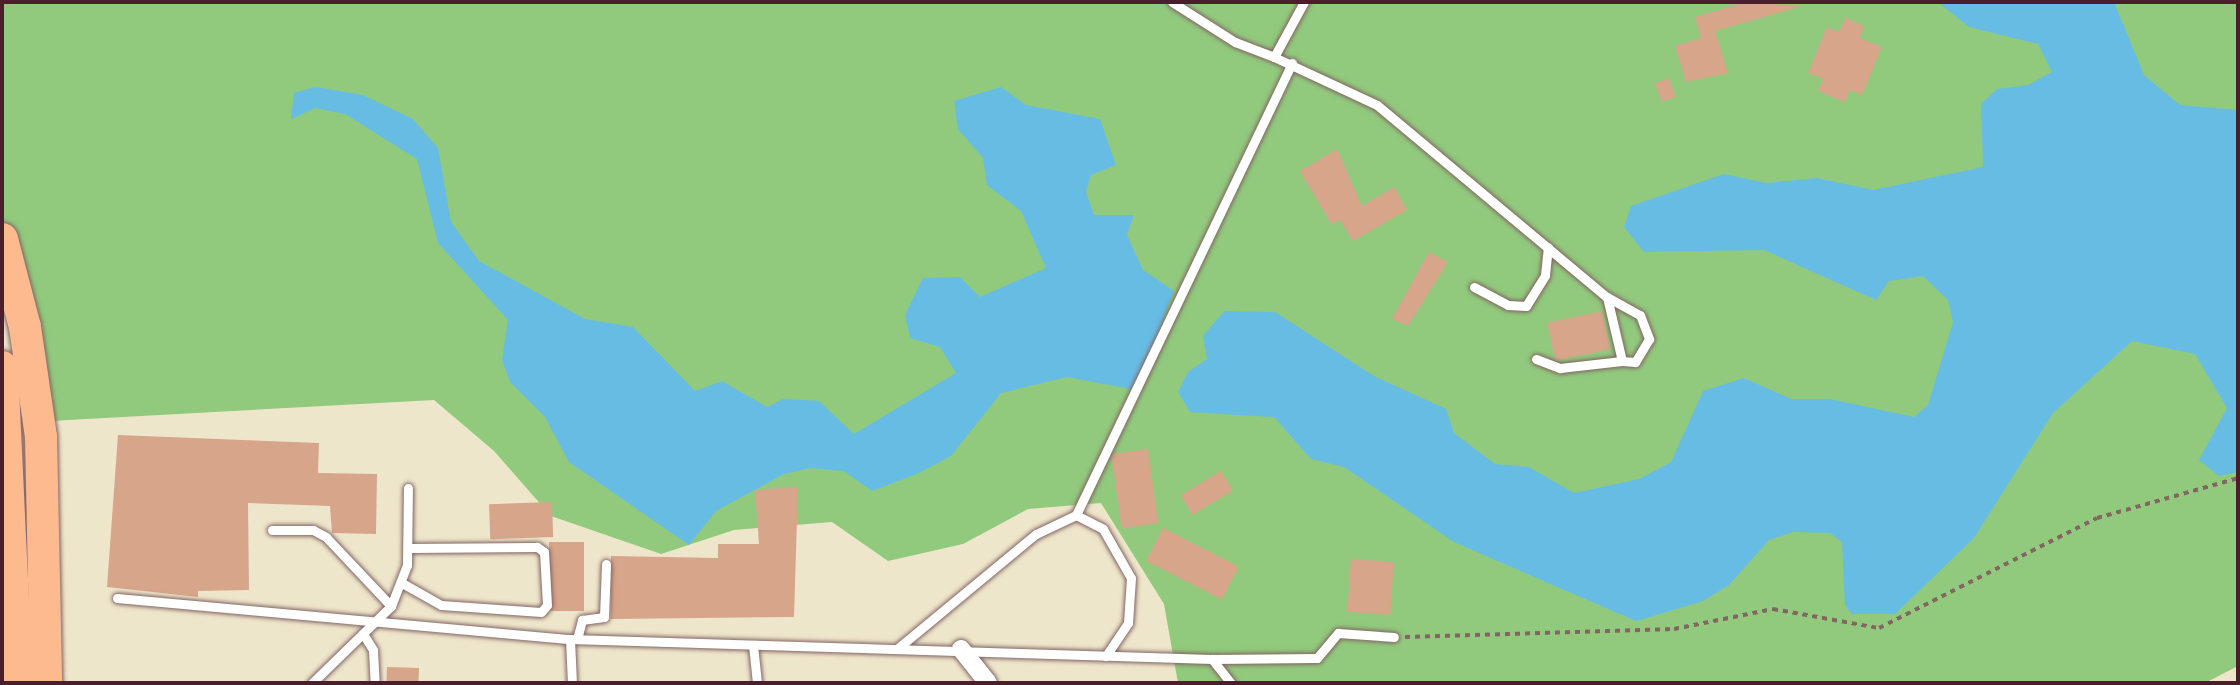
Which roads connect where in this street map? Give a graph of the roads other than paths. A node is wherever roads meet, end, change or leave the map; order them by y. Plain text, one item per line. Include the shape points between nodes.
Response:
1 (1172, 2) edge
2 (1304, 2) edge
3 (1274, 57) junction
4 (1292, 63) junction
5 (2, 239) edge
6 (1548, 247) junction
7 (1474, 287) dead end
8 (1607, 297) junction
9 (1536, 359) dead end
10 (1622, 361) junction
11 (2, 368) edge
12 (408, 488) dead end
13 (1076, 515) junction
14 (272, 530) dead end
15 (408, 548) junction
16 (606, 564) dead end
17 (402, 583) junction
18 (117, 598) dead end
19 (391, 607) junction
20 (382, 621) junction
21 (365, 637) junction
22 (1394, 637) road end
23 (573, 639) junction
24 (753, 645) junction
25 (898, 648) junction
26 (961, 649) junction
27 (1106, 656) junction
28 (1212, 659) junction
29 (17, 683) edge
30 (46, 683) edge
31 (312, 683) edge
32 (375, 683) edge
33 (572, 683) edge
34 (757, 683) edge
35 (988, 683) edge
36 (1231, 683) edge

1 - 3 lane via 1235,42
2 - 3 lane
3 - 4 lane
4 - 6 lane via 1400,121
4 - 13 lane
5 - 30 highway via 25,327 41,437
6 - 7 lane via 1545,275 1526,306 1508,305
6 - 8 lane
8 - 10 lane
8 - 10 lane via 1640,315 1647,329 1640,359
9 - 10 lane via 1560,368
11 - 29 highway
12 - 15 lane
13 - 25 lane via 1036,534
13 - 27 lane via 1103,529 1131,578 1128,623
14 - 19 lane via 313,530 326,537
15 - 17 lane
15 - 17 lane via 537,547 544,552 547,605 541,611 441,605
16 - 23 lane via 604,617 582,620
17 - 19 lane
18 - 20 lane
19 - 20 lane
20 - 21 lane
20 - 23 lane
21 - 31 lane
21 - 32 lane via 373,650
22 - 28 lane via 1338,633 1317,658
23 - 24 lane
23 - 33 lane
24 - 25 lane
24 - 34 lane
25 - 26 lane
26 - 27 lane
26 - 35 street
27 - 28 lane
28 - 36 lane

